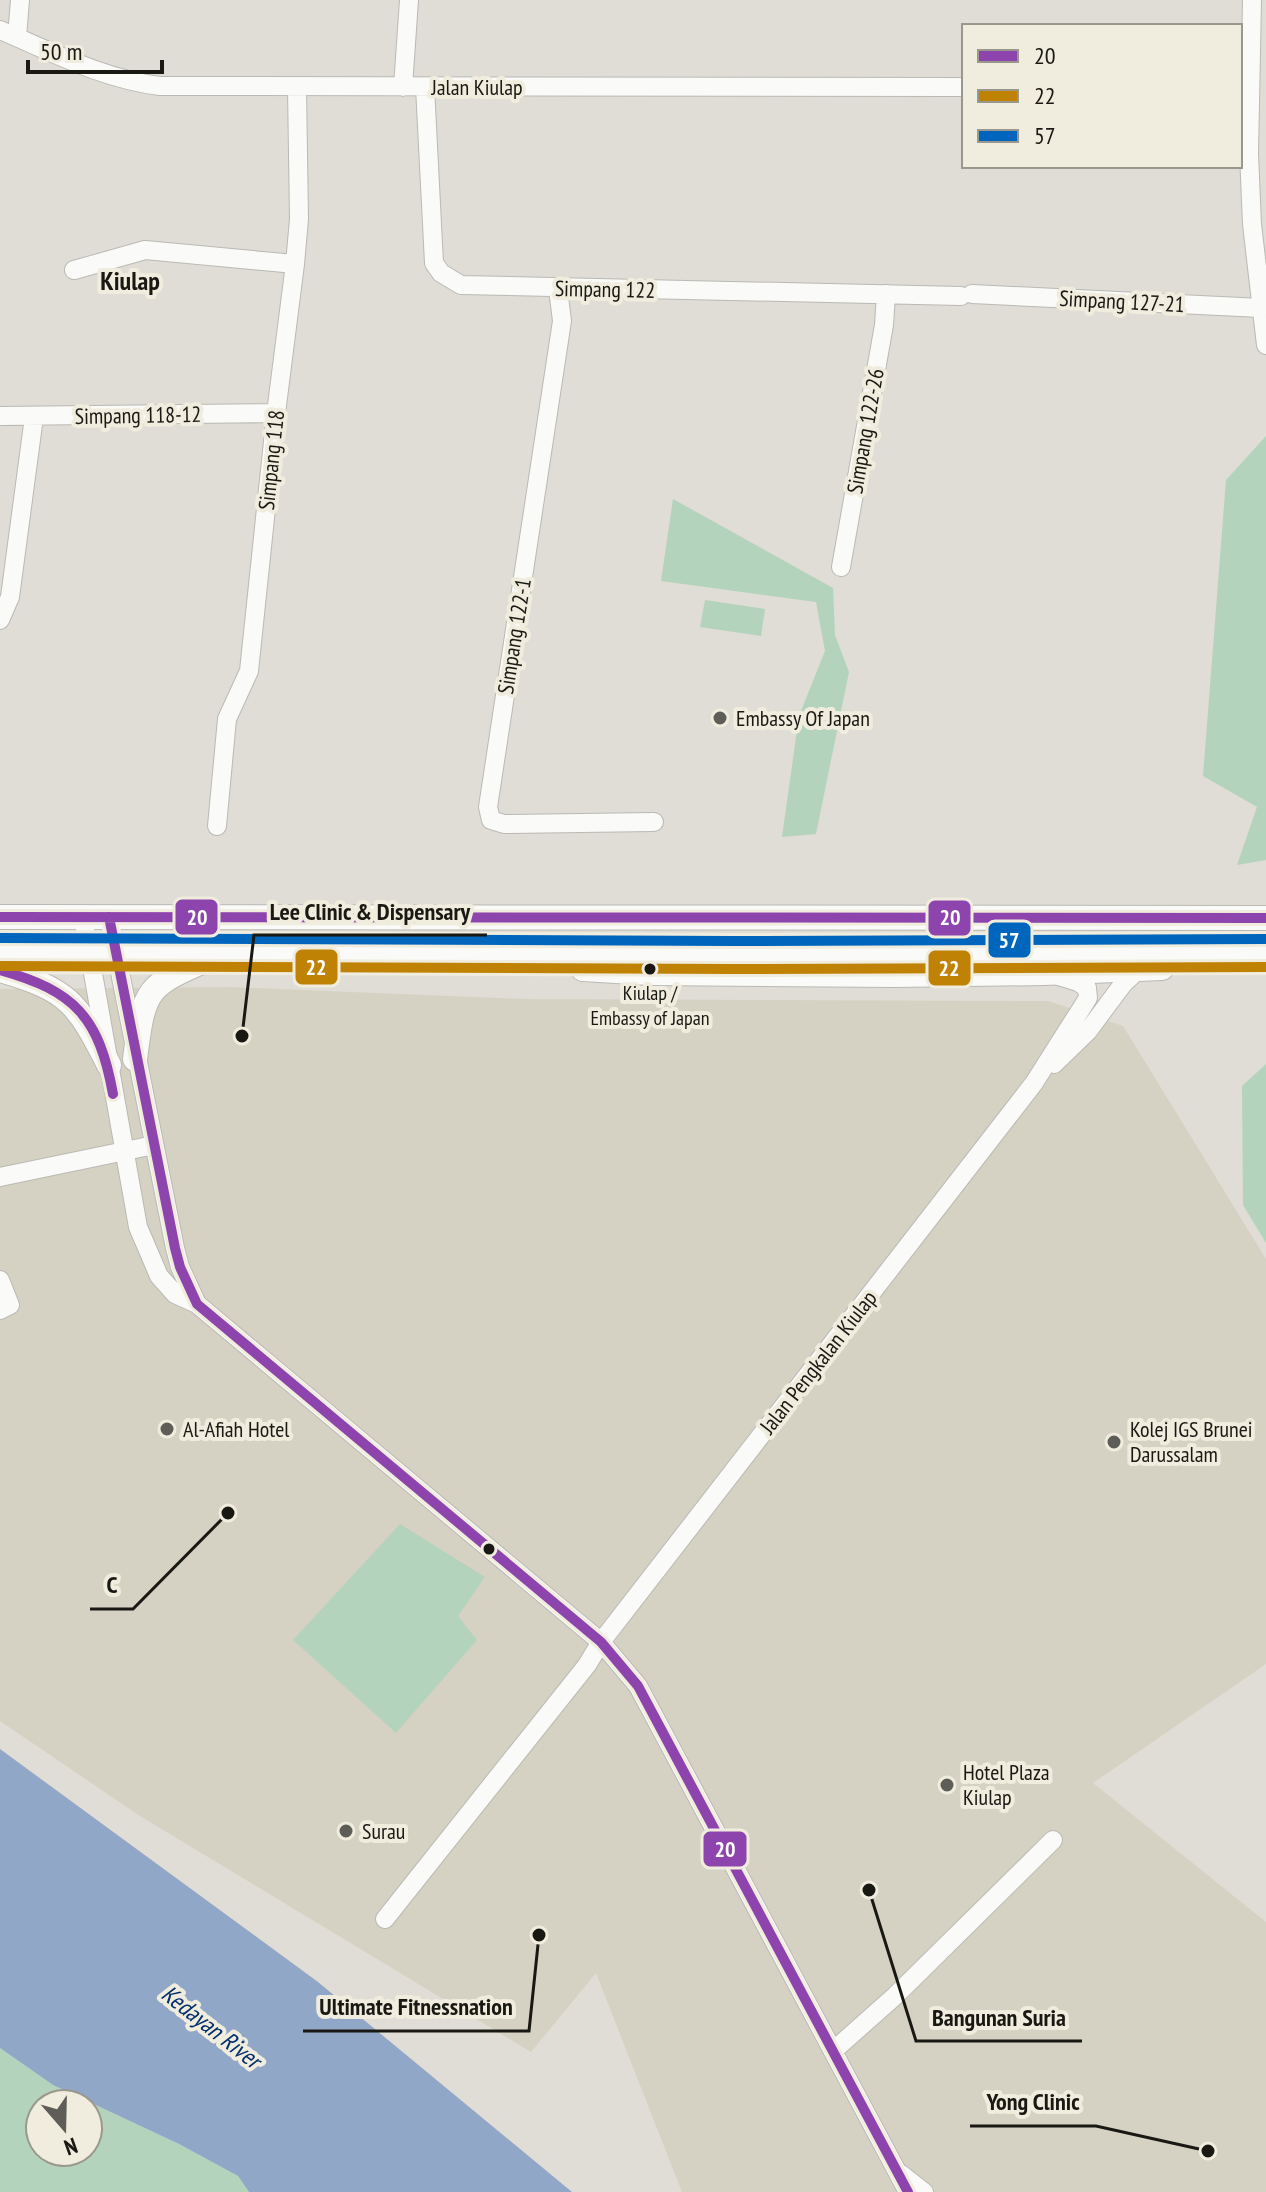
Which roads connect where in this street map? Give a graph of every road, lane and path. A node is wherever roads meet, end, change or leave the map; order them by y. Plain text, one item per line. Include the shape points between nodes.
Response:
1 (20, 0) edge
2 (409, 0) edge
3 (1252, 0) edge
4 (9, 33) edge
5 (403, 87) junction
6 (425, 87) junction
7 (962, 87) edge
8 (297, 88) junction
9 (1244, 88) edge
10 (295, 264) junction
11 (74, 270) dead end
12 (558, 289) junction
13 (886, 294) junction
14 (967, 295) joint
15 (1264, 313) edge
16 (1266, 345) edge
17 (276, 413) junction
18 (0, 416) edge
19 (34, 417) junction
20 (841, 567) dead end
21 (0, 620) edge
22 (654, 822) dead end
23 (217, 826) dead end
24 (0, 917) edge
25 (83, 917) junction
26 (109, 917) junction
27 (1266, 918) edge
28 (1088, 919) junction
29 (0, 952) edge
30 (116, 952) junction
31 (89, 953) junction
32 (223, 953) junction
33 (1260, 953) edge
34 (420, 954) junction
35 (1139, 969) junction
36 (0, 970) edge
37 (1044, 973) junction
38 (135, 1059) junction
39 (109, 1065) junction
40 (1034, 1083) junction
41 (154, 1145) junction
42 (123, 1150) junction
43 (0, 1177) edge
44 (0, 1280) edge
45 (197, 1304) junction
46 (0, 1310) edge
47 (601, 1642) junction
48 (1053, 1840) dead end
49 (385, 1919) dead end
50 (833, 2051) junction
51 (899, 2172) junction
52 (908, 2192) edge
53 (924, 2192) edge

1 - 4 street
2 - 5 street
3 - 9 street
4 - 8 street, Jalan Kiulap via 133,83
5 - 6 street, Jalan Kiulap
5 - 8 street, Jalan Kiulap
6 - 7 street, Jalan Kiulap
6 - 12 street, Simpang 122 via 434,263 461,285
8 - 10 street, Simpang 118
9 - 15 street via 1252,224
10 - 11 street via 145,250
10 - 17 street, Simpang 118
12 - 13 street, Simpang 122
12 - 22 street, Simpang 122-1 via 562,321 488,807 491,820 504,824
13 - 14 street, Simpang 122
13 - 20 street, Simpang 122-26
14 - 15 street, Simpang 127-21
15 - 16 street
17 - 19 street, Simpang 118-12
17 - 23 street, Simpang 118 via 249,671 227,719
18 - 19 street, Simpang 118-12
19 - 21 street via 10,597
24 - 25 main road
25 - 26 main road
25 - 31 street
26 - 28 main road
26 - 30 street
27 - 28 main road
28 - 33 main road via 1142,933 1222,934
29 - 31 main road
30 - 31 main road
30 - 32 main road
30 - 38 street
31 - 39 street
32 - 34 main road
32 - 38 main road via 162,982 146,997
33 - 34 main road
33 - 35 main road via 1215,967
34 - 37 main road via 649,973
35 - 37 main road
35 - 40 street via 1088,1031
36 - 39 main road via 69,999
37 - 40 street via 1078,982 1087,988 1088,998
38 - 41 street
39 - 42 street
40 - 47 street, Jalan Pengkalan Kiulap
41 - 42 street
41 - 45 street via 180,1267
42 - 43 street
42 - 45 street via 138,1227 150,1258 175,1294
44 - 46 street via 10,1305
45 - 47 street
47 - 49 street, Jalan Pengkalan Kiulap
47 - 50 street via 649,1705
48 - 50 street
50 - 51 street
51 - 52 street
51 - 53 street

